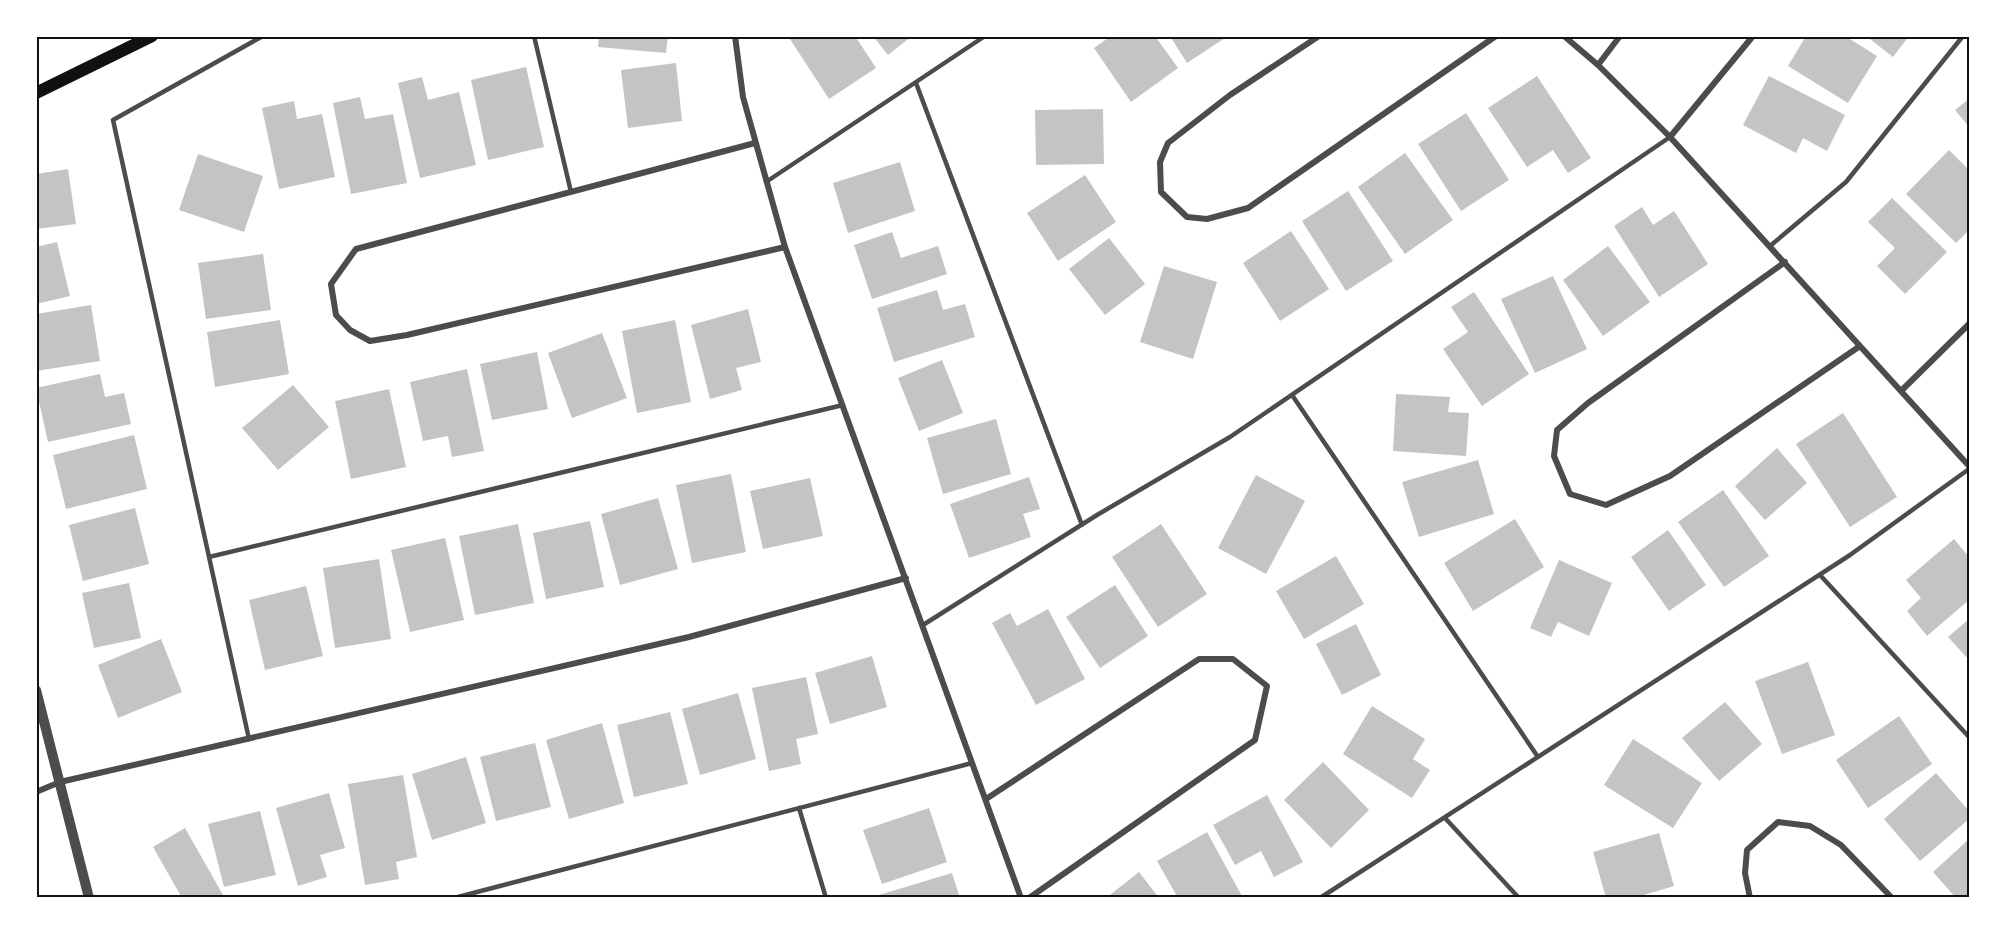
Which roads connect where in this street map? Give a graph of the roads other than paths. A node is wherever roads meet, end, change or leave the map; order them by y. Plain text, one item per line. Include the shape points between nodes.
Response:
1 (152, 36) edge
2 (262, 36) edge
3 (534, 36) edge
4 (735, 36) edge
5 (985, 36) edge
6 (1319, 36) edge
7 (1496, 36) edge
8 (1564, 36) edge
9 (1620, 36) edge
10 (1753, 36) edge
11 (1963, 36) edge
12 (1598, 66) junction
13 (916, 83) junction
14 (36, 93) edge
15 (1670, 137) junction
16 (755, 143) junction
17 (766, 182) junction
18 (571, 192) junction
19 (1770, 246) junction
20 (785, 247) junction
21 (1785, 262) junction
22 (1969, 324) edge
23 (1860, 346) junction
24 (1901, 391) junction
25 (1292, 395) junction
26 (843, 405) junction
27 (1969, 467) edge
28 (1082, 525) junction
29 (209, 557) junction
30 (1820, 575) junction
31 (906, 578) junction
32 (923, 625) junction
33 (36, 690) edge
34 (1969, 737) edge
35 (249, 739) junction
36 (1538, 757) junction
37 (972, 763) junction
38 (60, 782) junction
39 (36, 792) edge
40 (986, 799) junction
41 (799, 808) junction
42 (1445, 818) junction
43 (89, 898) edge
44 (454, 898) edge
45 (826, 898) edge
46 (1021, 898) edge
47 (1029, 898) edge
48 (1320, 898) edge
49 (1519, 898) edge
50 (1750, 898) edge
51 (1892, 898) edge

1 - 14 main road
2 - 29 lane via 113,120
3 - 18 lane
4 - 16 street via 743,97
5 - 13 lane
6 - 7 street via 1230,95 1168,143 1160,162 1161,192 1187,217 1207,219 1248,208
8 - 12 street
9 - 12 street
10 - 15 street
11 - 19 lane via 1846,182
12 - 15 street
13 - 17 lane
13 - 28 lane
15 - 19 street
15 - 25 lane
16 - 17 street
16 - 18 street
17 - 20 street
18 - 20 street via 356,249 331,284 336,315 350,330 369,341
19 - 21 street
20 - 26 street
21 - 23 street
21 - 23 street via 1588,403 1557,430 1554,456 1570,494 1606,505 1670,476
22 - 24 street
23 - 24 street
24 - 27 street
25 - 28 lane
25 - 36 lane
26 - 29 lane
26 - 31 street
27 - 30 lane
28 - 32 lane
29 - 35 lane
30 - 34 lane
30 - 36 lane
31 - 32 street
31 - 35 street via 689,637
32 - 37 street
33 - 38 street
35 - 38 street
36 - 42 lane
37 - 40 street
37 - 41 lane
38 - 39 street
38 - 43 street
40 - 46 street
40 - 47 street via 1199,659 1233,658 1267,686 1255,740
41 - 44 lane
41 - 45 lane
42 - 48 lane
42 - 49 lane
50 - 51 street via 1745,873 1747,850 1778,822 1810,826 1841,845

